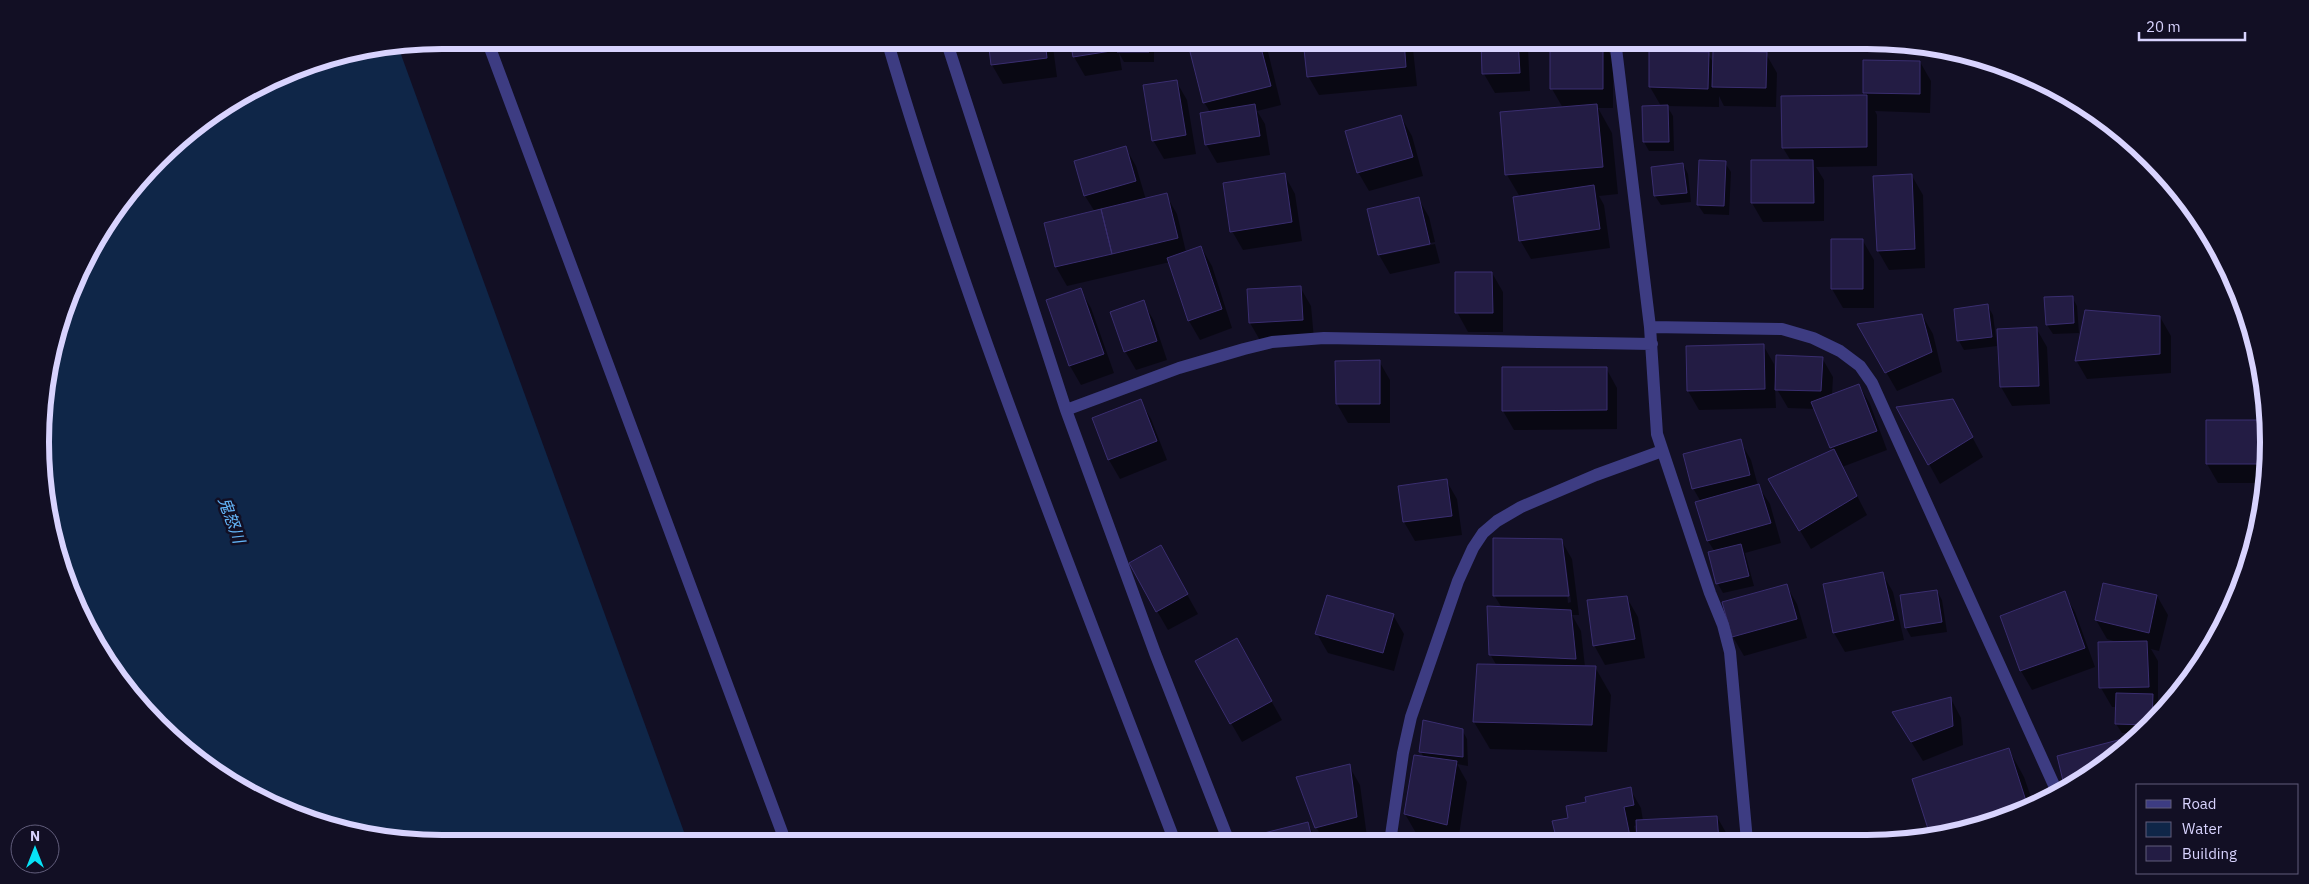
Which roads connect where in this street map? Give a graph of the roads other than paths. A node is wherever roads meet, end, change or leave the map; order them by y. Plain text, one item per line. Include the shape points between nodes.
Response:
1 (490, 49) edge
2 (890, 49) edge
3 (949, 49) edge
4 (1616, 49) edge
5 (1650, 327) junction
6 (1652, 344) junction
7 (1066, 410) junction
8 (1662, 451) junction
9 (2055, 788) edge
10 (783, 835) edge
11 (1172, 835) edge
12 (1227, 835) edge
13 (1391, 835) edge
14 (1746, 835) edge

1 - 10 street
2 - 11 street via 1014,420
3 - 7 street
4 - 5 street
5 - 6 street
5 - 9 street via 1782,329 1813,338 1840,351 1860,366 1876,392
6 - 7 street via 1324,338 1272,342 1179,368
6 - 8 street via 1655,412
7 - 12 street via 1155,653
8 - 13 street via 1521,507 1483,533 1458,581 1411,718
8 - 14 street via 1730,652

